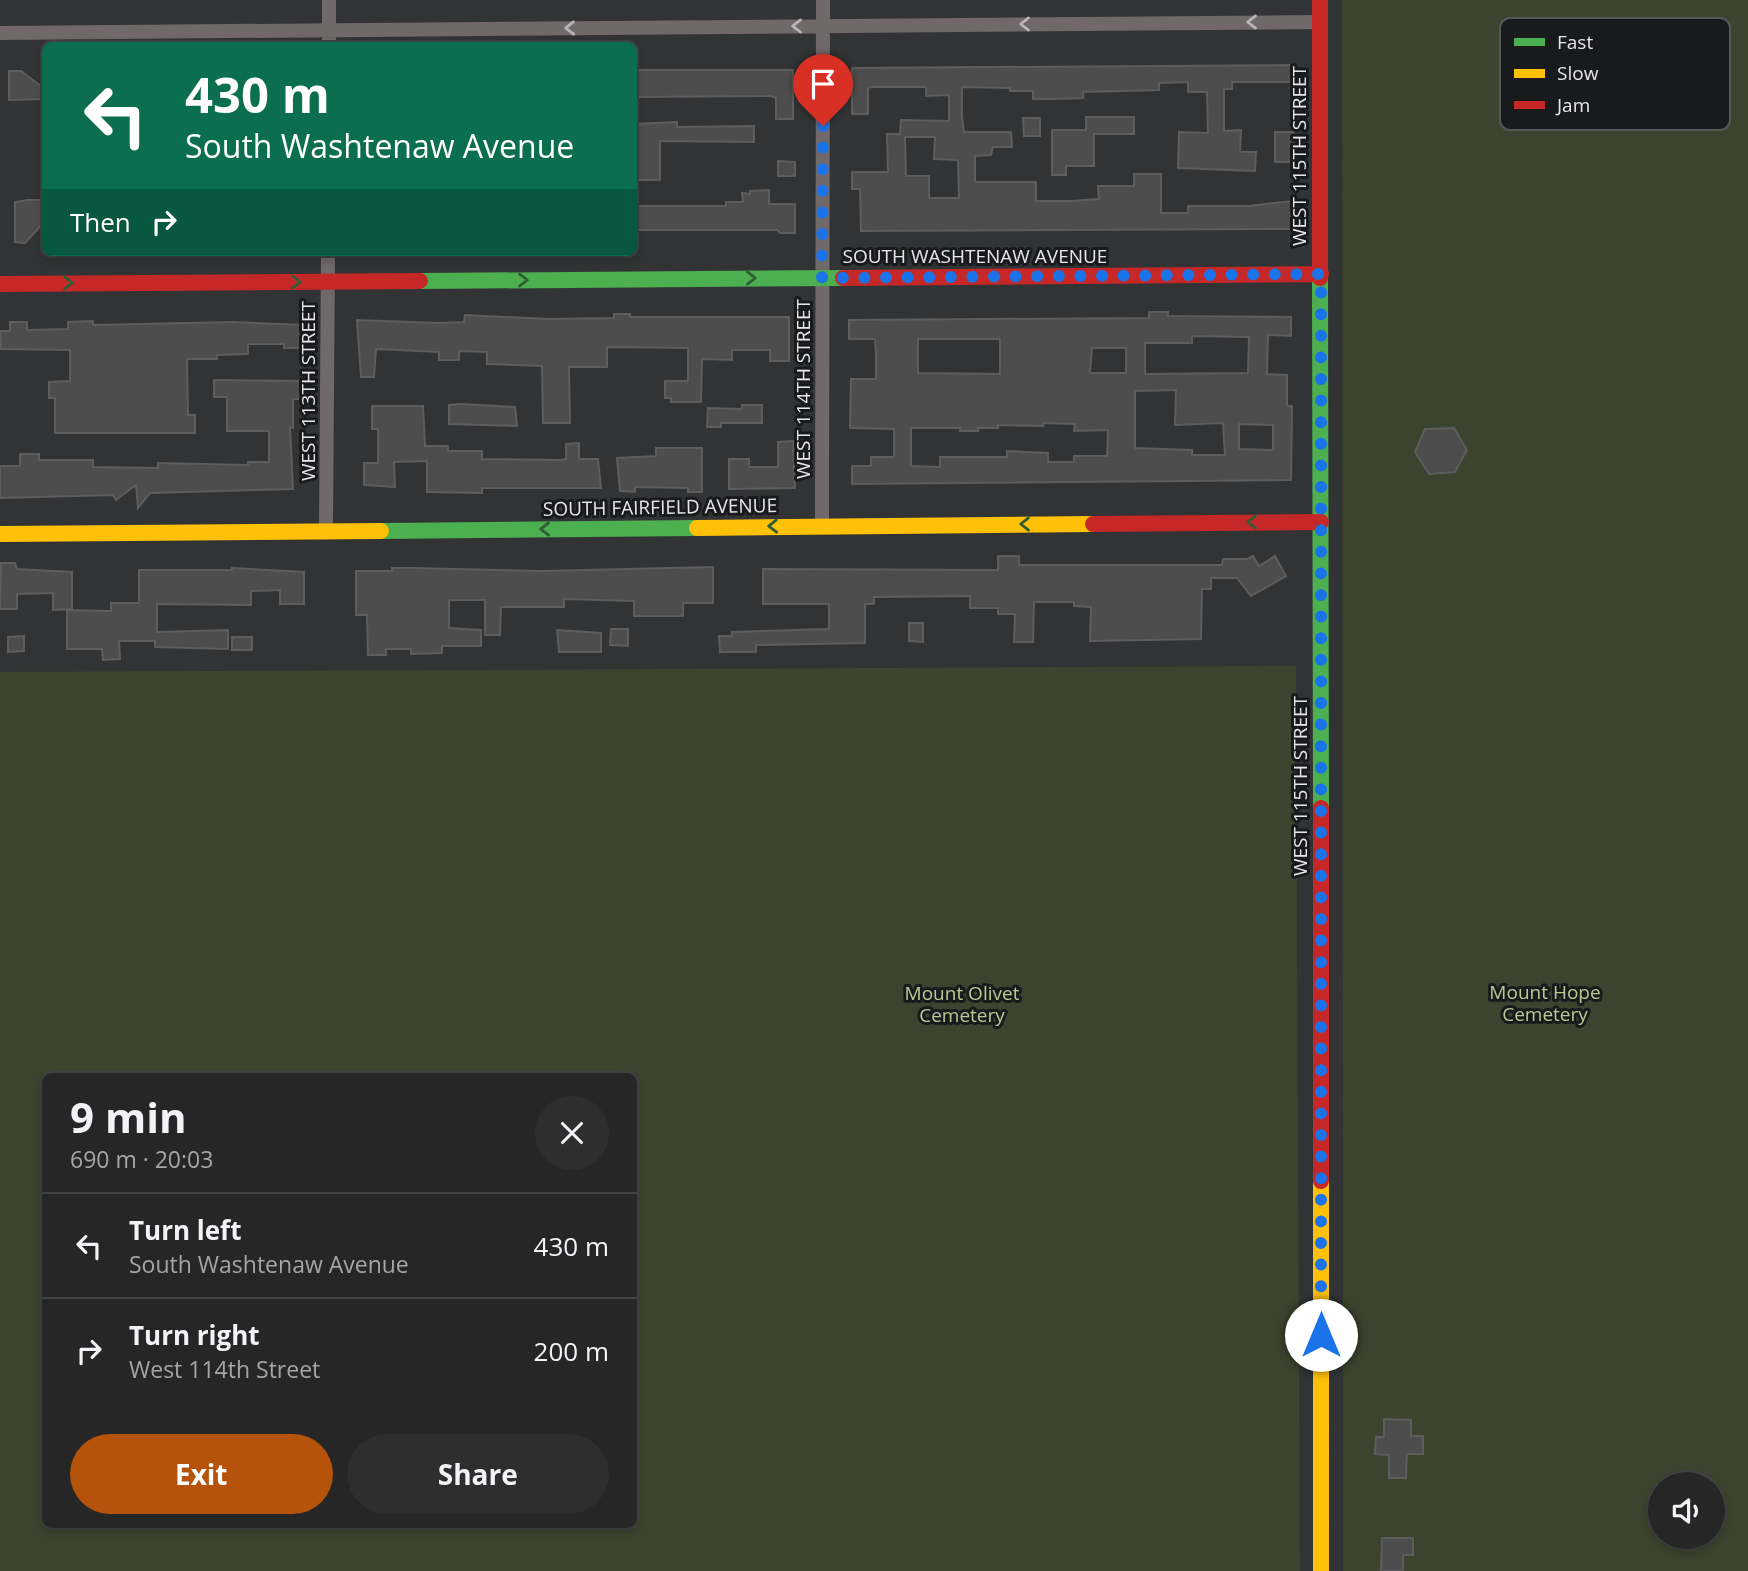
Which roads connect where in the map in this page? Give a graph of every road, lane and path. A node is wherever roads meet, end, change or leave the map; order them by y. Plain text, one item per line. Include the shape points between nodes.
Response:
1 (329, 0) edge
2 (823, 0) edge
3 (1320, 0) edge
4 (1320, 22) junction
5 (823, 26) junction
6 (329, 30) junction
7 (0, 33) edge
8 (329, 42) edge
9 (328, 256) edge
10 (1321, 274) junction
11 (822, 278) junction
12 (328, 281) junction
13 (0, 284) edge
14 (1321, 522) junction
15 (822, 526) junction
16 (326, 531) junction
17 (0, 534) edge
18 (1321, 1571) edge

1 - 6 street
2 - 5 street, WEST 114TH STREET
3 - 4 street, WEST 115TH STREET
4 -> 5 street
4 - 10 street, WEST 115TH STREET
5 -> 6 street
5 - 11 street, WEST 114TH STREET
6 - 7 street
6 - 8 street
9 - 12 street, WEST 113TH STREET
10 - 11 street, SOUTH WASHTENAW AVENUE
10 - 14 street, WEST 115TH STREET
12 -> 11 street, SOUTH WASHTENAW AVENUE
11 - 15 street, WEST 114TH STREET
13 -> 12 street, SOUTH WASHTENAW AVENUE
12 - 16 street, WEST 113TH STREET
14 -> 15 street, SOUTH FAIRFIELD AVENUE
14 - 18 street, WEST 115TH STREET
15 -> 16 street, SOUTH FAIRFIELD AVENUE
16 - 17 street, SOUTH FAIRFIELD AVENUE

